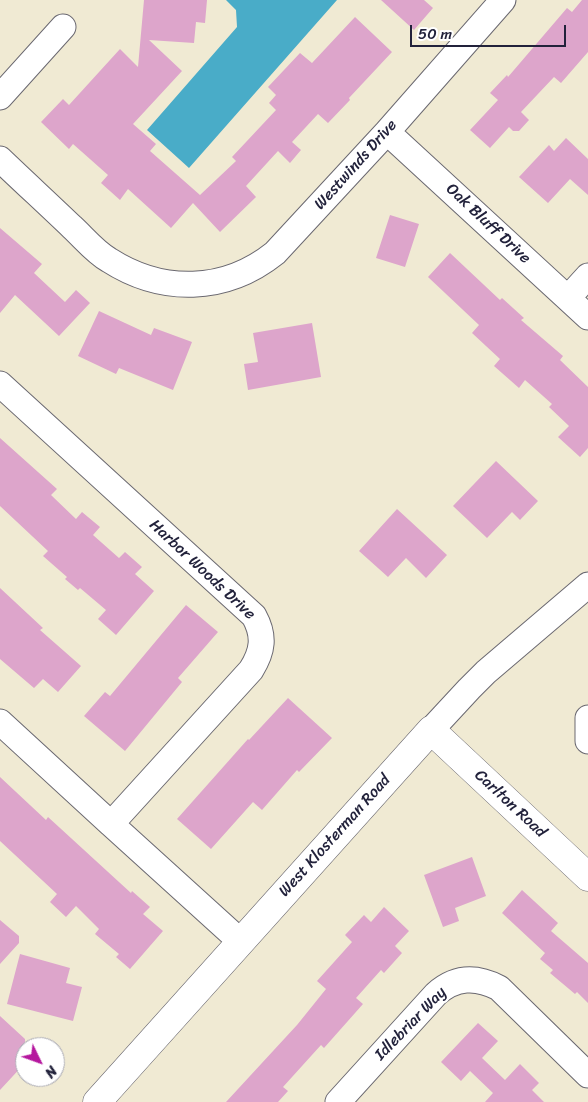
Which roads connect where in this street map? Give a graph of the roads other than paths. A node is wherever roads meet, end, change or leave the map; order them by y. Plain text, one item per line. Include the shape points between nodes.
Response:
1 (503, 0) edge
2 (63, 27) dead end
3 (0, 97) edge
4 (387, 132) junction
5 (0, 159) edge
6 (588, 276) edge
7 (568, 298) junction
8 (588, 317) edge
9 (0, 384) edge
10 (588, 585) edge
11 (588, 718) edge
12 (0, 722) edge
13 (432, 730) junction
14 (588, 741) edge
15 (111, 824) junction
16 (588, 877) edge
17 (240, 941) junction
18 (588, 1076) edge
19 (97, 1102) edge
20 (338, 1102) edge

1 - 4 street, Westwinds Drive
2 - 3 street
4 - 5 street, Westwinds Drive via 275,253 247,272 207,284 165,282 140,276 106,259
4 - 7 street, Oak Bluff Drive
6 - 7 street
7 - 8 street, Oak Bluff Drive
9 - 15 street, Harbor Woods Drive via 254,616 260,627 259,657 251,670
10 - 13 street, West Klosterman Road via 486,672
11 - 14 street
12 - 15 street
13 - 16 street, Carlton Road
13 - 17 street, West Klosterman Road
15 - 17 street
17 - 19 street, West Klosterman Road
18 - 20 street, Idlebriar Way via 499,988 490,983 468,980 445,986 436,994

